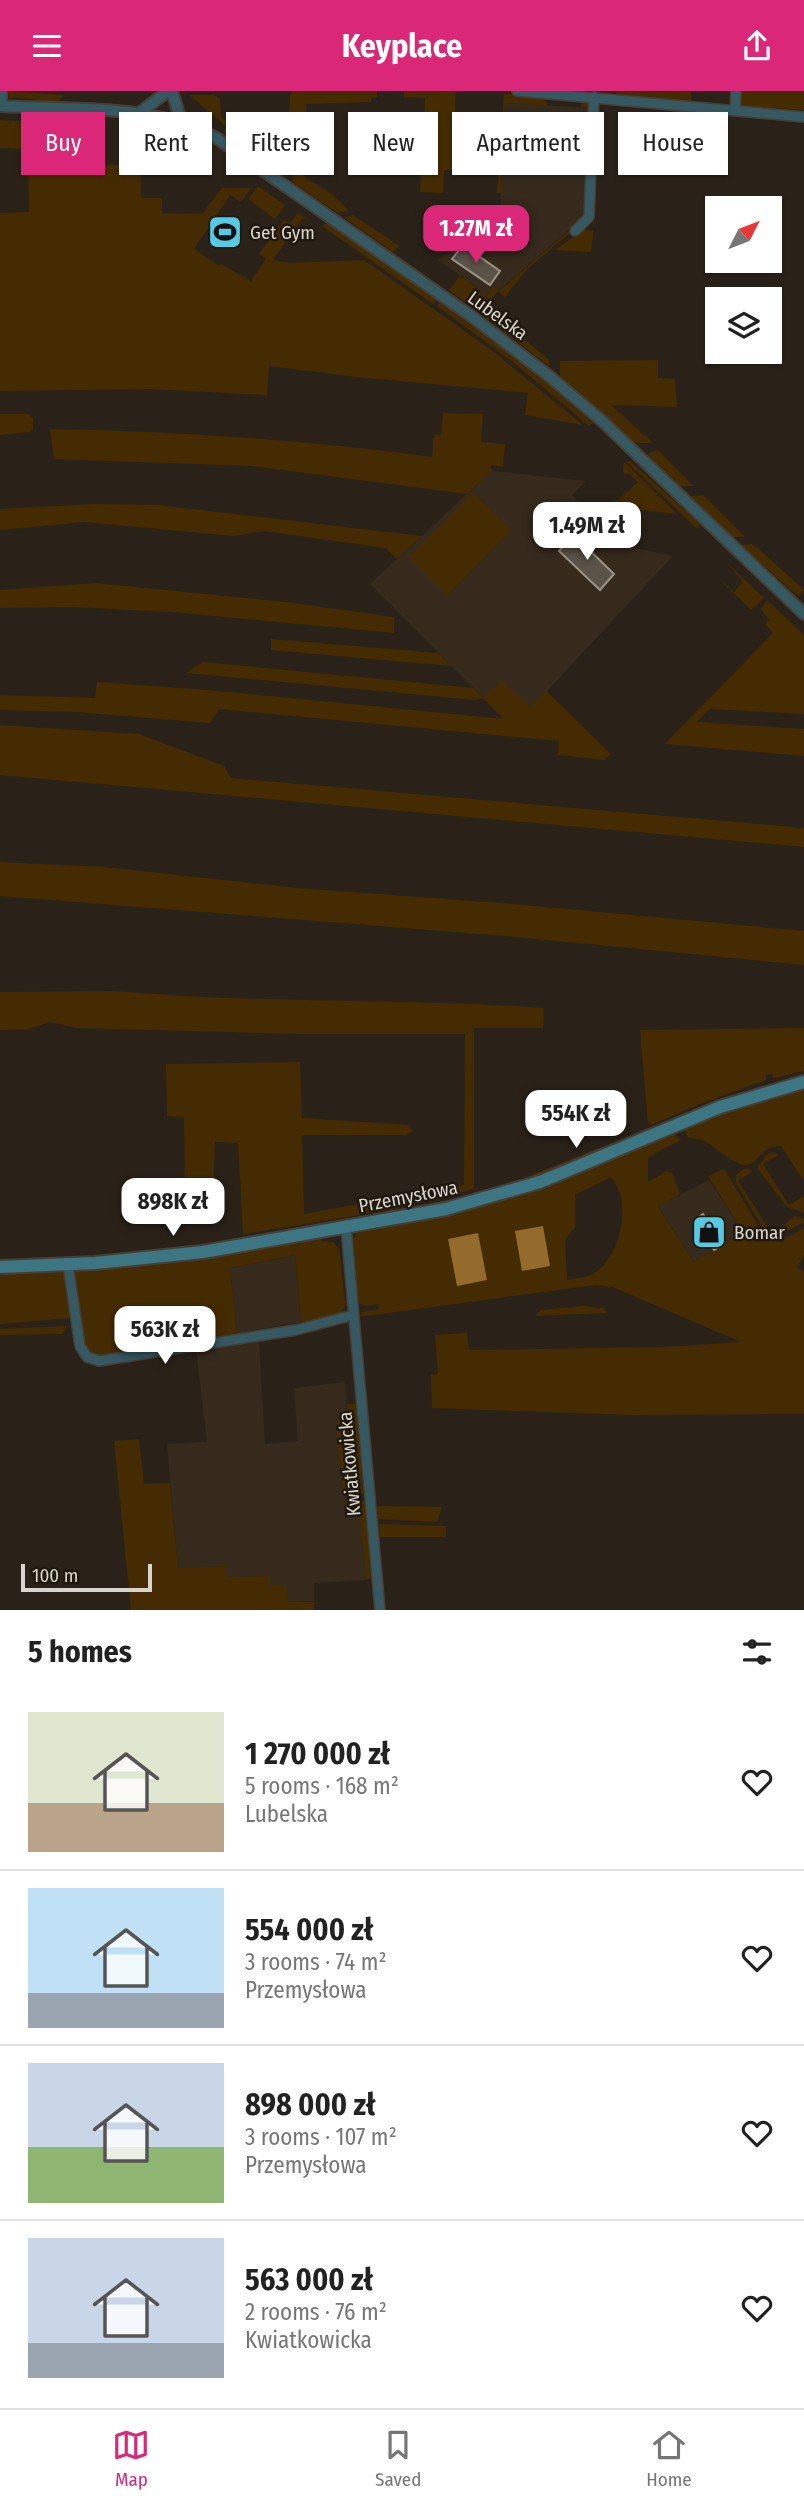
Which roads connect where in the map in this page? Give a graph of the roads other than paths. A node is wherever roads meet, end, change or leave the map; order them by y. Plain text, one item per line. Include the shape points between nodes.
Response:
1 (2, 91) edge
2 (170, 91) edge
3 (517, 91) edge
4 (736, 91) edge
5 (594, 97) junction
6 (1, 106) edge
7 (735, 110) junction
8 (141, 112) edge
9 (178, 112) edge
10 (119, 113) edge
11 (804, 117) edge
12 (212, 137) edge
13 (575, 231) dead end
14 (804, 614) edge
15 (804, 1082) edge
16 (346, 1227) junction
17 (68, 1265) junction
18 (0, 1266) edge
19 (353, 1315) junction
20 (380, 1610) edge

1 - 6 street
2 - 8 street
2 - 9 street
3 - 5 street
4 - 7 street
5 - 7 street
5 - 13 street via 589,217
6 - 10 street, Lubelska
7 - 11 street
12 - 14 street, Lubelska via 531,362 601,421
15 - 16 main road, Przemysłowa via 732,1103 504,1193 417,1216
16 - 17 main road, Przemysłowa via 203,1252
16 - 19 street, Kwiatkowicka
17 - 18 main road, Przemysłowa
17 - 19 street via 80,1346 87,1357 99,1361 296,1330
19 - 20 street, Kwiatkowicka

